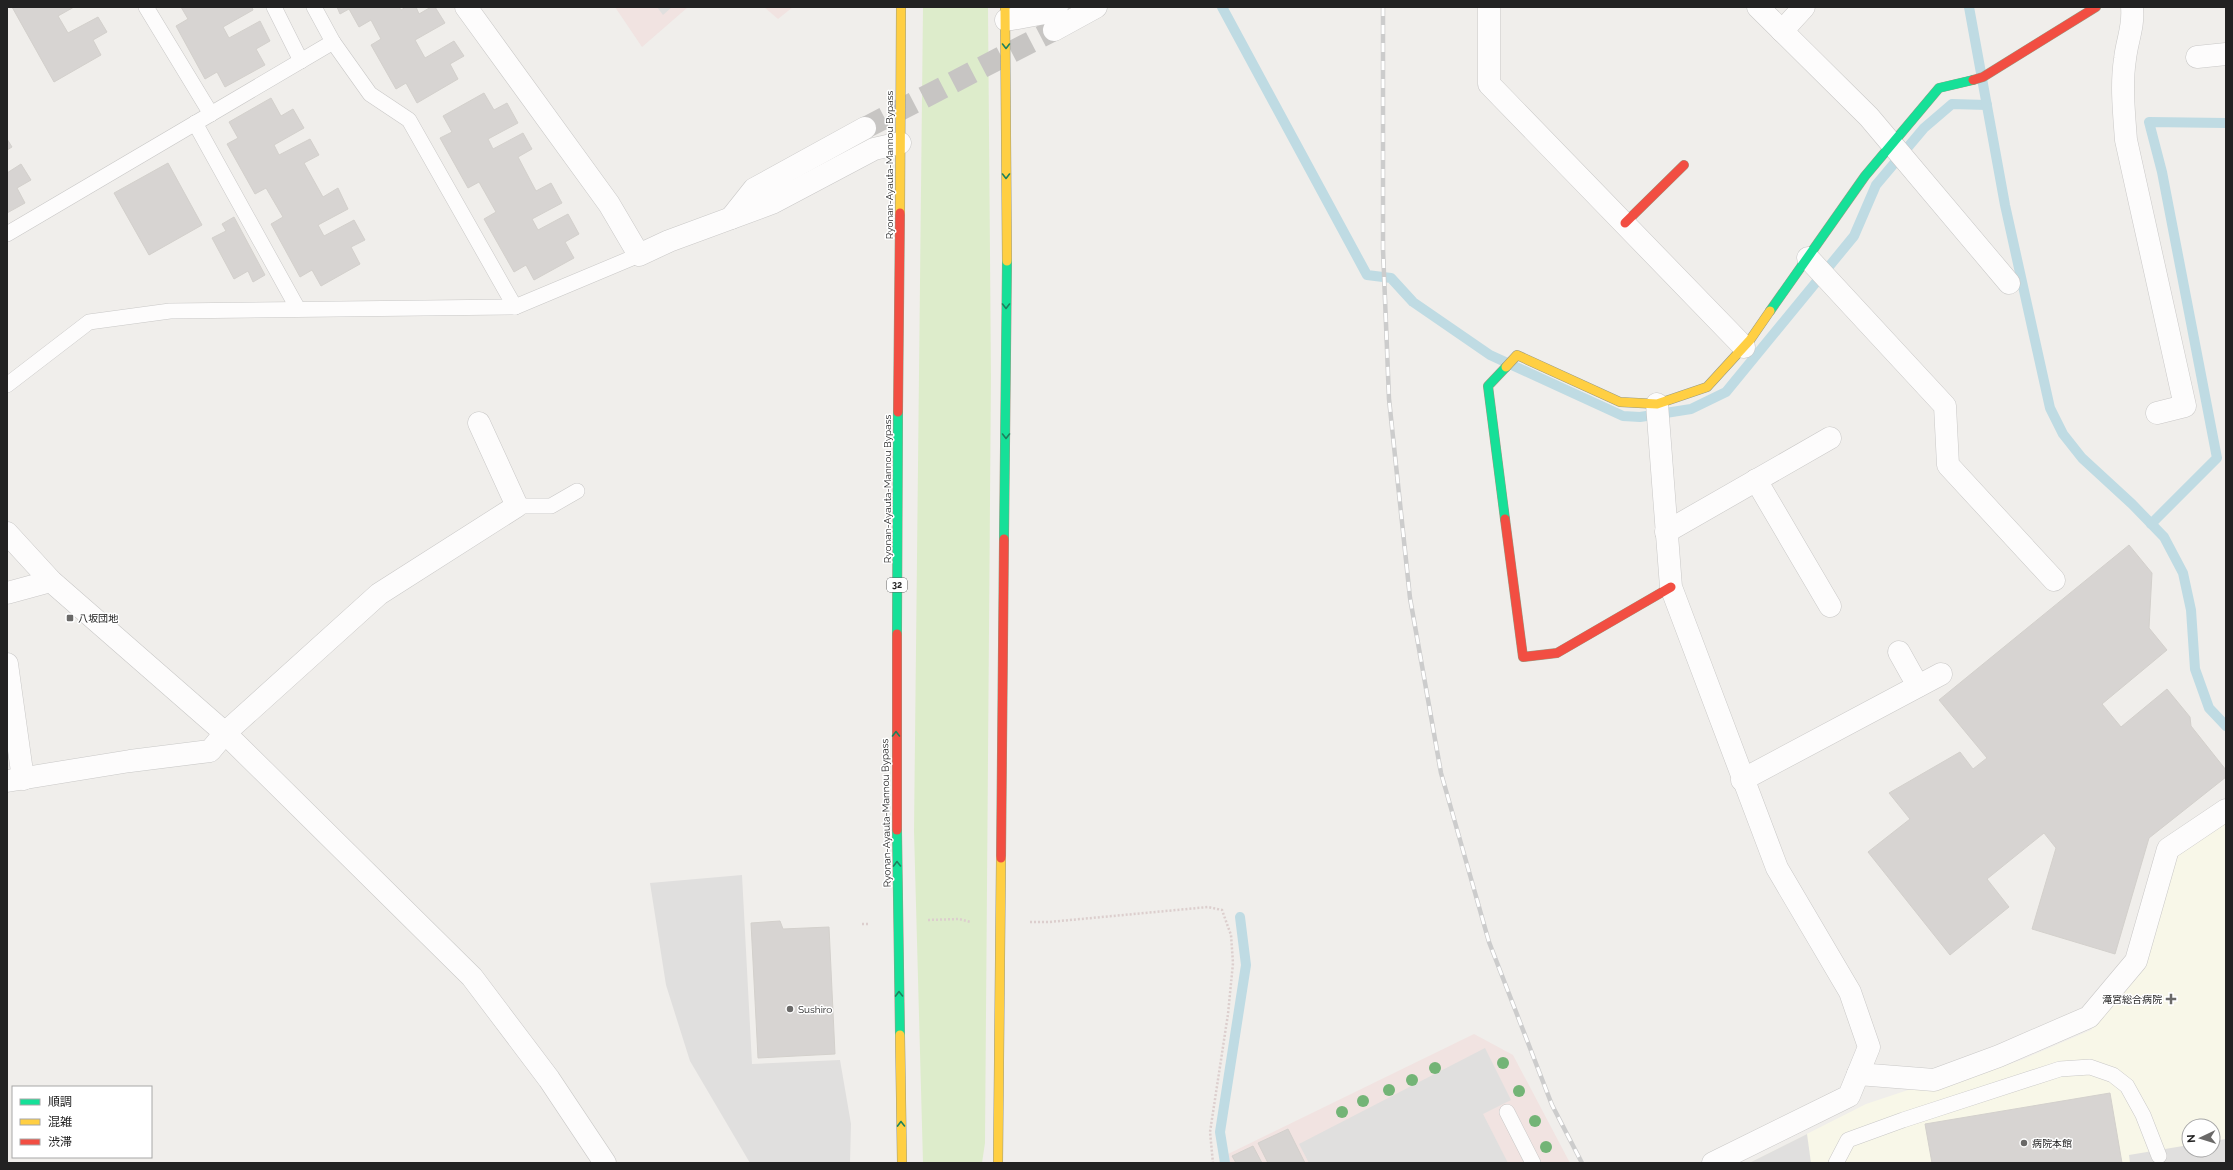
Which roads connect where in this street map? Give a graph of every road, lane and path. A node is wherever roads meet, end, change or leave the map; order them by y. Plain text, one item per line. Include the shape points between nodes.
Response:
1 (146, 7) edge
2 (274, 7) edge
3 (314, 7) edge
4 (466, 7) edge
5 (901, 7) edge
6 (1057, 7) edge
7 (1096, 7) edge
8 (1489, 7) edge
9 (1758, 7) edge
10 (1804, 7) edge
11 (2132, 7) edge
12 (2084, 11) edge
13 (1005, 13) edge
14 (1054, 30) tunnel mouth
15 (1782, 31) junction
16 (333, 42) junction
17 (2226, 54) edge
18 (2196, 57) dead end
19 (301, 61) junction
20 (211, 114) junction
21 (195, 123) junction
22 (865, 128) tunnel mouth
23 (900, 143) junction
24 (1898, 151) junction
25 (1684, 165) dead end
26 (731, 218) junction
27 (1625, 223) junction
28 (7, 234) edge
29 (639, 255) junction
30 (1818, 269) junction
31 (2009, 283) dead end
32 (515, 307) junction
33 (298, 309) junction
34 (1744, 347) junction
35 (7, 385) edge
36 (1657, 412) junction
37 (2157, 413) dead end
38 (479, 423) dead end
39 (1830, 438) dead end
40 (1756, 480) junction
41 (578, 491) dead end
42 (517, 506) junction
43 (1666, 532) junction
44 (7, 533) edge
45 (2054, 580) dead end
46 (51, 581) junction
47 (1671, 587) junction
48 (7, 592) edge
49 (1830, 606) dead end
50 (1899, 652) dead end
51 (7, 664) edge
52 (1941, 674) dead end
53 (1918, 686) junction
54 (225, 733) junction
55 (15, 780) edge
56 (1742, 780) junction
57 (2226, 810) edge
58 (1001, 921) junction
59 (898, 922) junction
60 (862, 924) dead end
61 (1858, 1074) junction
62 (1507, 1112) dead end
63 (2160, 1156) dead end
64 (605, 1163) edge
65 (902, 1163) edge
66 (998, 1163) edge
67 (1214, 1163) edge
68 (1533, 1163) edge
69 (1713, 1163) edge
70 (1836, 1163) edge

1 - 20 lane
2 - 19 lane
3 - 16 lane
4 - 29 street via 610,204
5 - 23 main road, Ryonan-Ayauta-Mannou Bypass / 32
6 - 13 street via 1045,14
7 - 14 street
8 - 27 street via 1489,84
9 - 15 street
10 - 15 street
11 - 37 street via 2133,22 2125,59 2123,100 2126,140 2185,406
12 - 24 main road via 1981,78 1940,88
13 -> 58 main road via 1006,303
15 - 24 street via 1869,117
16 - 19 lane
16 - 32 lane via 370,94 409,120
17 - 18 street
19 - 20 lane
20 - 21 lane
21 - 28 lane
21 - 33 lane
22 - 26 street via 754,189
23 - 26 street via 874,150 772,203
59 -> 23 main road, Ryonan-Ayauta-Mannou Bypass / 32 via 896,752
24 - 30 main road via 1865,176
24 - 31 street
25 - 27 main road
26 - 29 street
27 - 34 street
29 - 32 lane
30 - 34 main road
30 - 45 street via 1945,406 1948,465
32 - 33 lane
33 - 35 lane via 170,311 89,322
34 - 36 main road via 1707,387
36 - 43 street
36 - 47 main road via 1620,402 1517,355 1488,386 1523,656 1557,653
38 - 42 street
39 - 40 street
40 - 43 street
40 - 49 street
41 - 42 lane via 551,506
42 - 54 street via 379,594
43 - 47 street
44 - 46 street
46 - 48 street
46 - 54 street
47 - 56 street
50 - 53 street
51 - 55 street
52 - 53 street
53 - 56 street
54 - 55 street via 210,751
54 - 64 street via 472,977 549,1079
56 - 61 street via 1777,868 1850,992 1869,1047
57 - 61 street via 2168,848 2136,962 2089,1018 1934,1080
58 - 59 path via 966,923 959,919
58 - 66 main road
58 - 67 path via 1049,922 1208,907 1222,910 1231,935 1234,963 1210,1132
59 - 60 path
65 -> 59 main road, Ryonan-Ayauta-Mannou Bypass / 32
61 - 69 street via 1849,1096
62 - 68 lane
63 - 70 lane via 2144,1115 2127,1086 2113,1075 2090,1067 2060,1069 1848,1140

